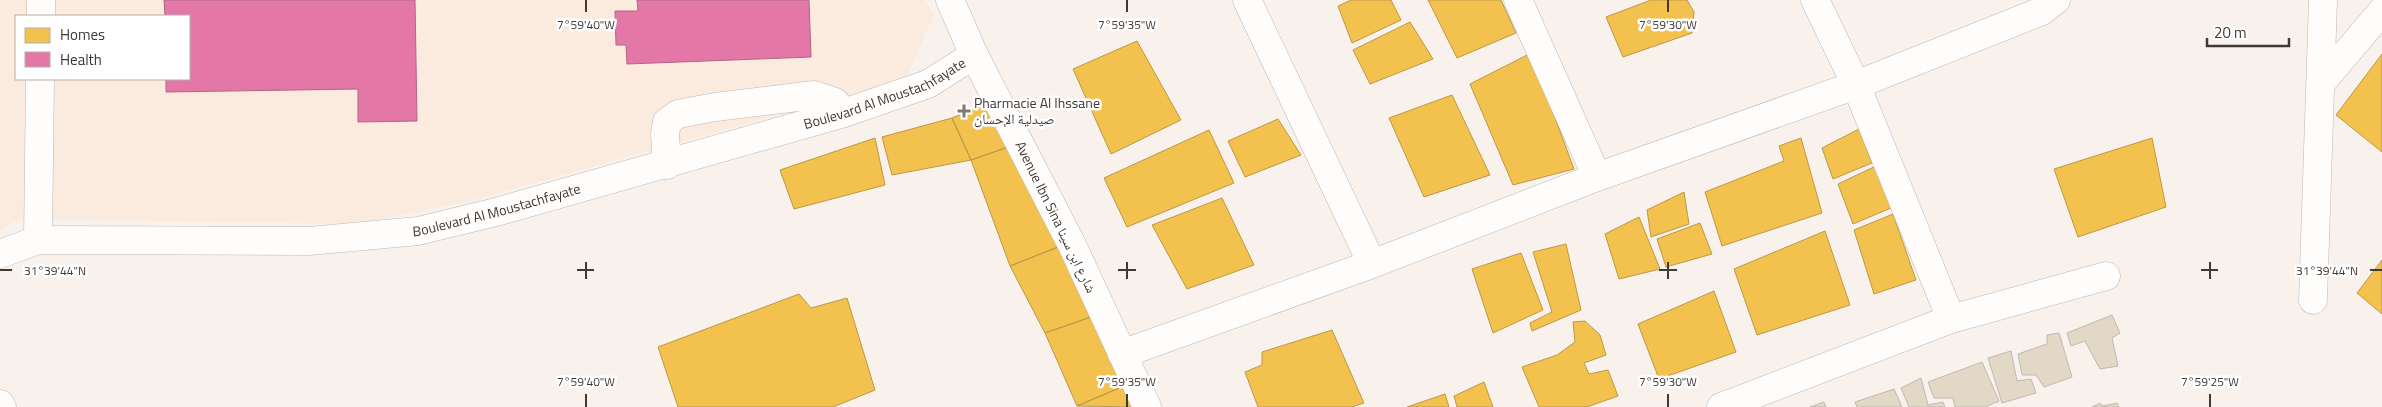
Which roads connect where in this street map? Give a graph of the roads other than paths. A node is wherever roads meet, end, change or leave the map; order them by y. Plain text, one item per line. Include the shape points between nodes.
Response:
1 (41, 0) edge
2 (950, 0) edge
3 (1247, 0) edge
4 (1518, 0) edge
5 (1815, 0) edge
6 (2056, 0) edge
7 (2323, 0) edge
8 (2382, 11) edge
9 (41, 15) edge
10 (974, 55) junction
11 (40, 80) edge
12 (2321, 83) junction
13 (1856, 85) junction
14 (844, 113) junction
15 (667, 165) junction
16 (1597, 176) junction
17 (38, 240) junction
18 (0, 254) edge
19 (1372, 264) junction
20 (2106, 276) dead end
21 (2314, 300) dead end
22 (1951, 319) junction
23 (1122, 354) junction
24 (0, 404) edge
25 (2, 407) edge
26 (1147, 407) edge
27 (1721, 407) edge

1 - 9 street
2 - 10 street, Avenue Ibn Sina شارع ابن سينا
3 - 19 street
4 - 16 street
5 - 13 street
6 - 13 street via 2042,11
7 - 12 street
8 - 12 street
10 - 14 street, Boulevard Al Moustachfayate via 928,84
10 - 23 street, Avenue Ibn Sina شارع ابن سينا via 1072,245
11 - 17 street
12 - 21 street
13 - 16 street
13 - 22 street
14 - 15 street, Boulevard Al Moustachfayate
14 - 15 street via 835,102 814,95 678,114 667,122
15 - 17 street, Boulevard Al Moustachfayate via 418,231 309,241
16 - 19 street
17 - 18 street, Boulevard Al Moustachfayate
19 - 23 street
20 - 22 street
22 - 27 street
23 - 26 street, Avenue Ibn Sina شارع ابن سينا
24 - 25 street

